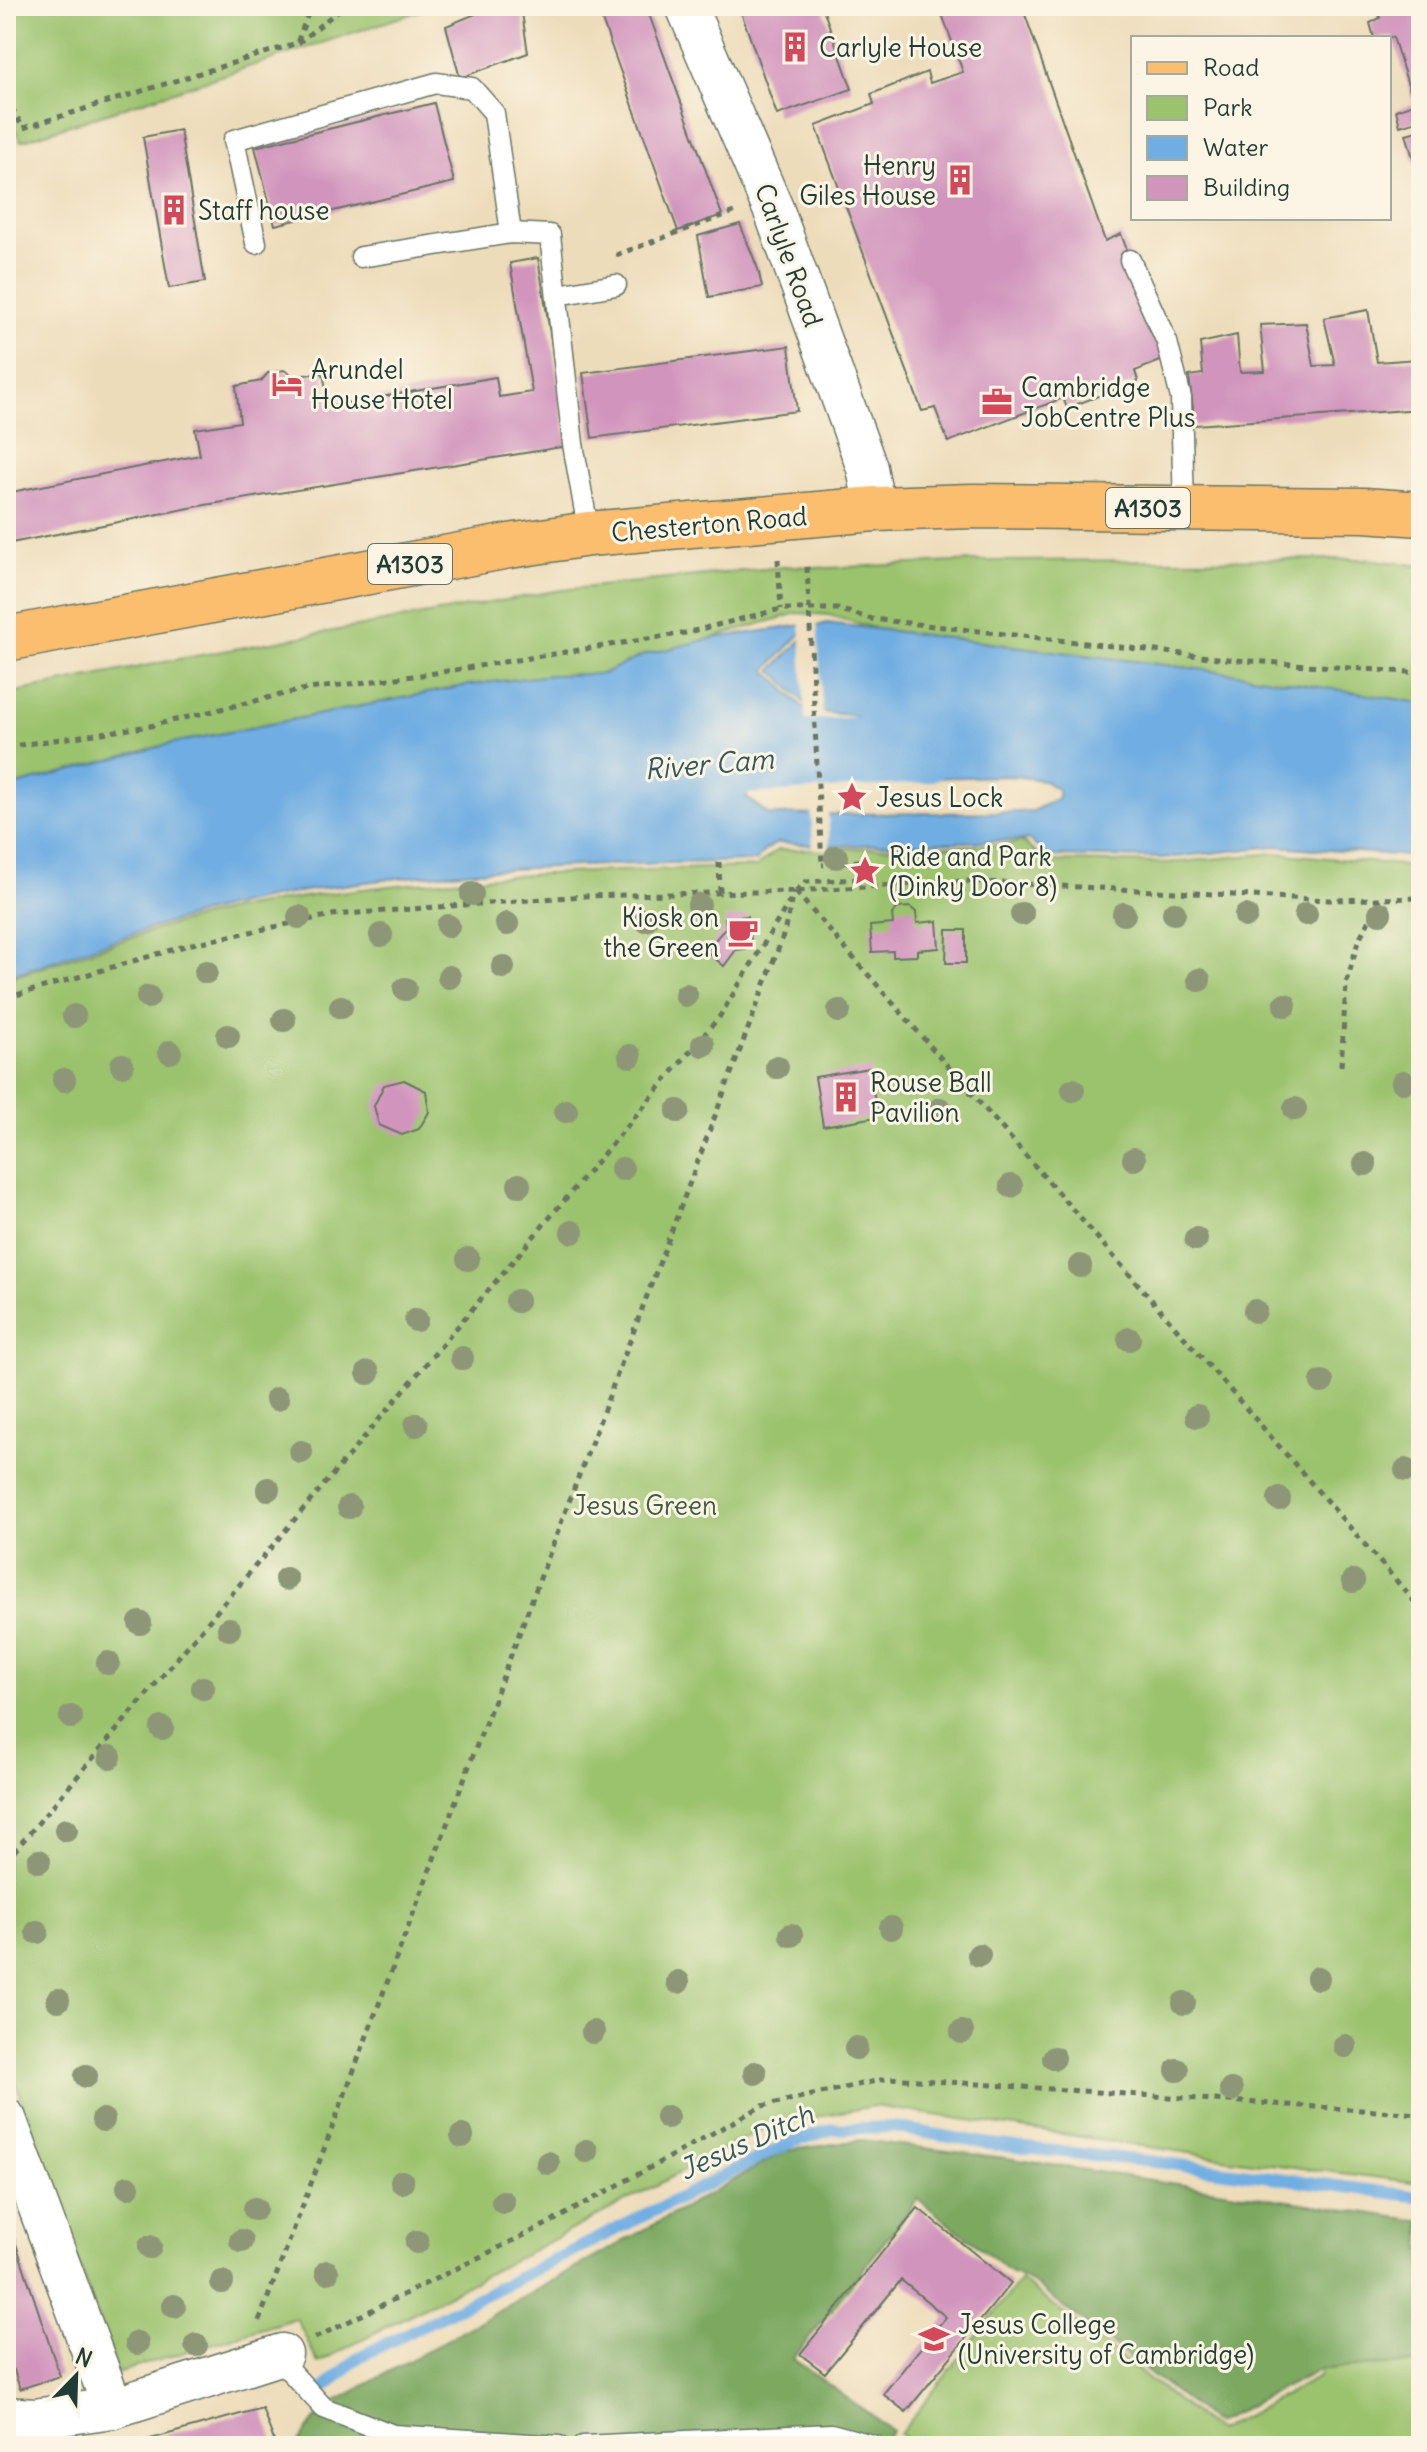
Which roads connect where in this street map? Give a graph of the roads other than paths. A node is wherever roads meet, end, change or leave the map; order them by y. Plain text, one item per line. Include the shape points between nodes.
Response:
1 (686, 6) edge
2 (511, 233) junction
3 (256, 243) dead end
4 (361, 257) dead end
5 (1130, 260) dead end
6 (616, 285) road end
7 (558, 295) junction
8 (1184, 508) junction
9 (875, 509) junction
10 (1421, 514) edge
11 (589, 534) junction
12 (6, 639) edge
13 (6, 2119) edge
14 (267, 2358) joint
15 (113, 2408) junction
16 (6, 2417) edge
17 (559, 2446) edge
18 (583, 2446) edge
19 (875, 2446) edge

1 - 9 street, Carlyle Road via 774,211 867,468
2 - 3 lane via 494,113 472,88 436,83 234,140
2 - 4 lane
2 - 7 lane via 550,235
5 - 8 lane via 1167,342 1181,398
6 - 7 lane
7 - 11 lane via 573,444
8 - 9 main road, Chesterton Road / A1303
8 - 10 main road, Chesterton Road / A1303
9 - 11 main road, Chesterton Road / A1303
11 - 12 main road, Chesterton Road / A1303
13 - 15 street
14 - 15 street
14 - 17 lane via 324,2408 393,2435
15 - 16 street via 34,2419
18 - 19 lane via 831,2434

